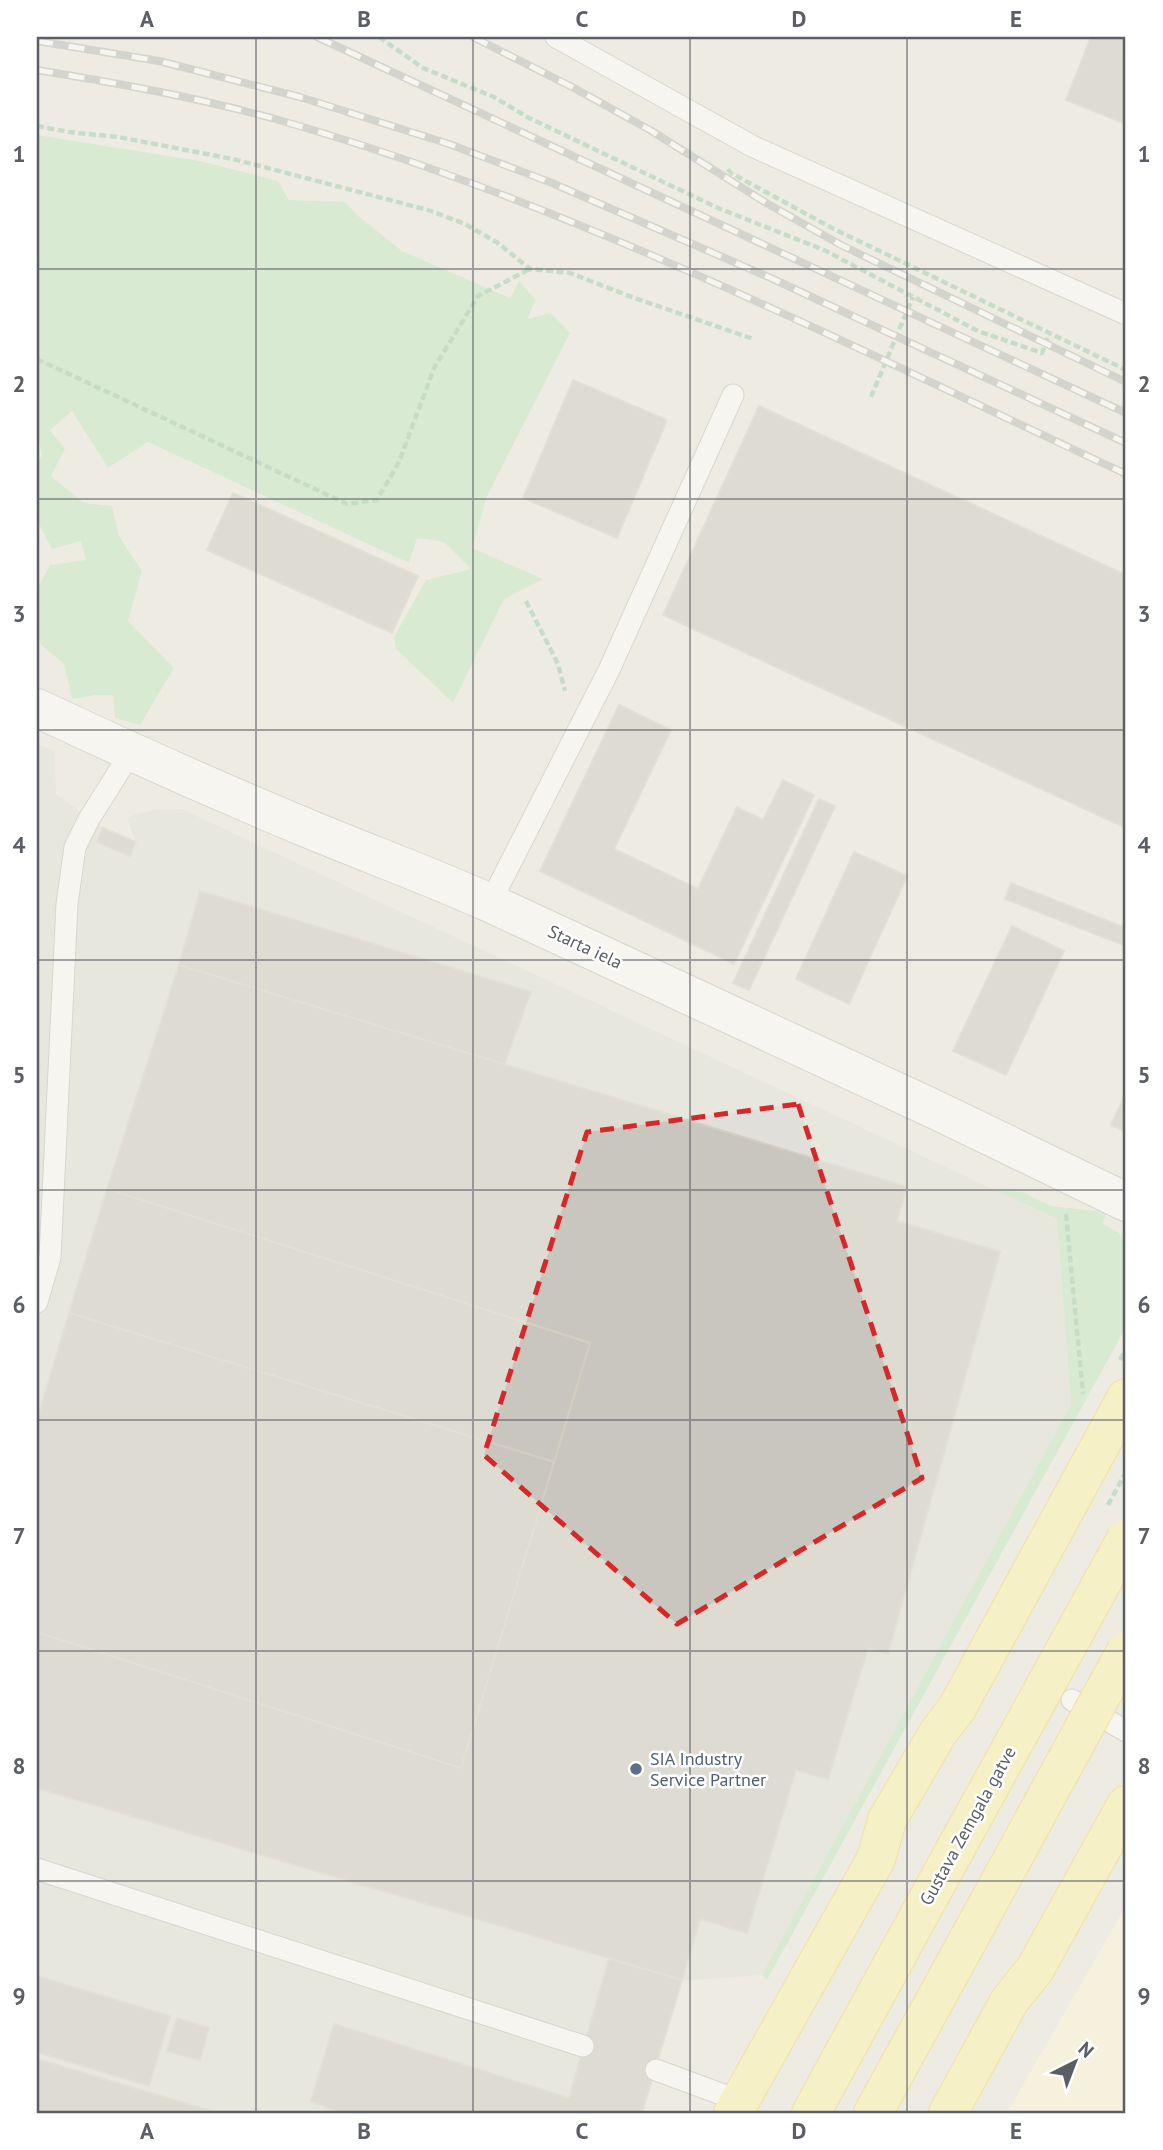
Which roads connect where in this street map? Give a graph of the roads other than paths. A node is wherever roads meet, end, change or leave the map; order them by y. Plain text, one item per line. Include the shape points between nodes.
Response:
1 (556, 37) edge
2 (1126, 314) edge
3 (733, 395) dead end
4 (37, 708) edge
5 (131, 752) junction
6 (490, 903) junction
7 (1126, 1202) edge
8 (37, 1302) edge
9 (1126, 1398) edge
10 (1126, 1539) edge
11 (1126, 1651) edge
12 (1072, 1700) dead end
13 (1126, 1731) edge
14 (1126, 1808) edge
15 (37, 1870) edge
16 (583, 2046) dead end
17 (656, 2070) dead end
18 (737, 2107) edge
19 (810, 2113) edge
20 (873, 2113) edge
21 (948, 2113) edge

1 - 2 lane via 752,146
3 - 6 lane via 609,670
4 - 5 street, Starta iela
5 - 6 street, Starta iela
5 - 8 lane via 75,847 67,904 50,1257
6 - 7 street, Starta iela
9 - 18 main road via 957,1708 887,1820 876,1858
10 - 19 main road, Gustava Zemgala gatve, bridge
11 - 20 main road, bridge
12 - 13 lane
14 - 21 main road
15 - 16 lane
17 - 18 lane

